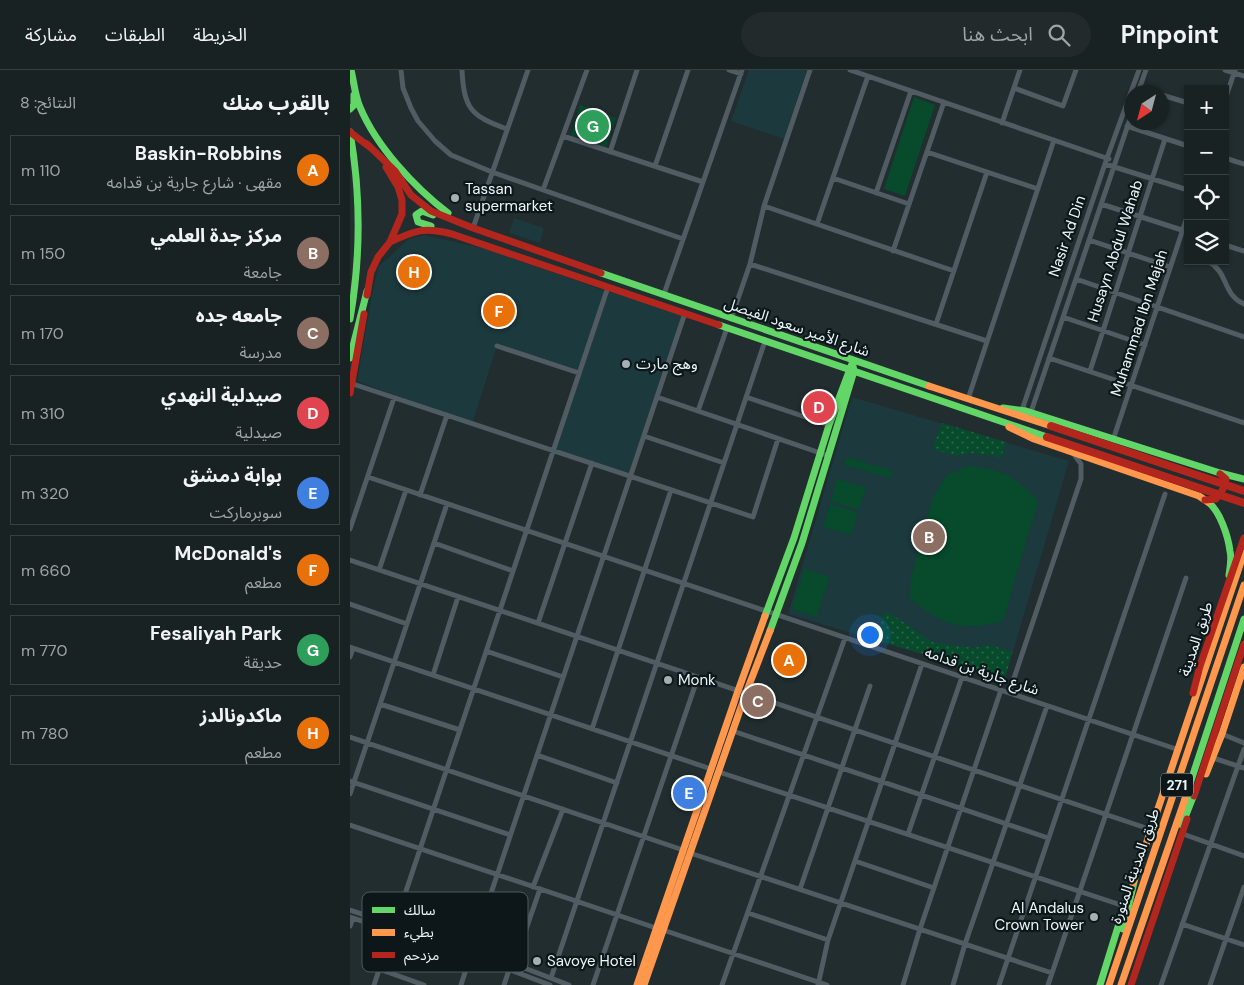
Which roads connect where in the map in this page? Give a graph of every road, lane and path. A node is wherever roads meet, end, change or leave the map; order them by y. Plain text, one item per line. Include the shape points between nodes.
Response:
1 (351, 70) edge
2 (401, 70) edge
3 (462, 70) edge
4 (528, 70) edge
5 (587, 70) edge
6 (688, 70) edge
7 (729, 70) edge
8 (810, 70) edge
9 (850, 70) edge
10 (1020, 70) edge
11 (1076, 70) edge
12 (1139, 70) edge
13 (1146, 70) edge
14 (1225, 70) edge
15 (635, 71) edge
16 (1235, 71) edge
17 (741, 72) edge
18 (868, 76) junction
19 (1244, 76) edge
20 (1141, 85) edge
21 (1014, 88) junction
22 (1229, 88) edge
23 (911, 91) junction
24 (1169, 97) edge
25 (944, 102) junction
26 (1184, 102) edge
27 (350, 109) edge
28 (1002, 122) junction
29 (507, 129) junction
30 (1126, 130) edge
31 (1139, 130) edge
32 (350, 132) edge
33 (563, 136) junction
34 (1165, 139) junction
35 (1054, 140) junction
36 (367, 144) junction
37 (1184, 145) edge
38 (610, 152) junction
39 (927, 152) junction
40 (1229, 159) edge
41 (1106, 161) junction
42 (1114, 164) junction
43 (1244, 164) edge
44 (655, 166) junction
45 (492, 172) junction
46 (987, 172) junction
47 (833, 178) junction
48 (1152, 179) junction
49 (703, 182) junction
50 (1038, 189) junction
51 (1184, 189) edge
52 (543, 190) junction
53 (876, 193) junction
54 (909, 204) junction
55 (1101, 204) junction
56 (764, 206) junction
57 (1139, 218) junction
58 (817, 224) junction
59 (473, 228) junction
60 (1184, 232) edge
61 (452, 234) junction
62 (1184, 234) edge
63 (683, 240) junction
64 (1088, 240) junction
65 (390, 242) junction
66 (1229, 246) edge
67 (893, 251) junction
68 (1244, 251) edge
69 (1128, 253) junction
70 (750, 264) junction
71 (1215, 265) edge
72 (1170, 267) junction
73 (954, 271) junction
74 (1076, 279) junction
75 (608, 287) junction
76 (367, 291) junction
77 (1116, 292) junction
78 (664, 294) junction
79 (1244, 304) edge
80 (1157, 307) junction
81 (685, 313) junction
82 (1063, 317) junction
83 (731, 319) junction
84 (350, 320) edge
85 (936, 324) junction
86 (727, 328) junction
87 (1103, 331) junction
88 (1244, 336) edge
89 (988, 340) junction
90 (765, 341) junction
91 (1144, 345) junction
92 (497, 346) dead end
93 (350, 358) edge
94 (1049, 358) junction
95 (853, 361) junction
96 (851, 370) junction
97 (1090, 371) junction
98 (579, 373) junction
99 (353, 384) junction
100 (1131, 386) junction
101 (350, 393) edge
102 (657, 396) junction
103 (394, 398) junction
104 (746, 398) junction
105 (968, 399) junction
106 (991, 407) junction
107 (1022, 410) junction
108 (698, 411) junction
109 (1031, 412) junction
110 (447, 415) junction
111 (991, 418) junction
112 (1244, 423) edge
113 (737, 424) junction
114 (829, 425) junction
115 (644, 436) junction
116 (778, 439) junction
117 (1113, 440) junction
118 (553, 450) junction
119 (1073, 452) junction
120 (825, 455) junction
121 (724, 463) junction
122 (592, 464) junction
123 (1220, 473) junction
124 (630, 476) junction
125 (368, 477) junction
126 (1244, 479) edge
127 (406, 490) junction
128 (671, 490) junction
129 (1244, 491) edge
130 (1165, 494) dead end
131 (420, 495) junction
132 (1205, 500) junction
133 (711, 503) junction
134 (1244, 503) edge
135 (447, 504) junction
136 (802, 511) junction
137 (811, 513) junction
138 (350, 529) edge
139 (526, 530) junction
140 (1244, 538) edge
141 (434, 543) junction
142 (565, 544) junction
143 (1244, 553) edge
144 (604, 556) junction
145 (350, 560) edge
146 (379, 570) junction
147 (644, 570) junction
148 (513, 571) junction
149 (1186, 578) dead end
150 (684, 583) junction
151 (420, 584) junction
152 (1244, 585) edge
153 (1226, 590) junction
154 (458, 597) junction
155 (350, 604) edge
156 (500, 610) junction
157 (768, 611) junction
158 (777, 614) junction
159 (1244, 619) edge
160 (407, 624) junction
161 (538, 624) junction
162 (577, 636) junction
163 (845, 638) junction
164 (1244, 644) edge
165 (352, 648) edge
166 (618, 650) junction
167 (486, 651) junction
168 (350, 657) edge
169 (394, 662) junction
170 (657, 663) junction
171 (922, 664) junction
172 (1244, 667) edge
173 (433, 675) junction
174 (563, 677) junction
175 (698, 677) junction
176 (962, 677) junction
177 (1242, 680) edge
178 (870, 686) dead end
179 (473, 689) junction
180 (1001, 690) junction
181 (742, 692) junction
182 (1009, 693) junction
183 (380, 704) junction
184 (1047, 706) junction
185 (551, 715) junction
186 (817, 717) junction
187 (1088, 720) junction
188 (592, 729) junction
189 (460, 730) junction
190 (855, 730) junction
191 (732, 731) junction
192 (1132, 734) junction
193 (1222, 734) junction
194 (350, 737) edge
195 (630, 742) junction
196 (367, 743) junction
197 (895, 743) junction
198 (1244, 743) edge
199 (1244, 749) edge
200 (1179, 750) junction
201 (537, 755) junction
202 (671, 755) junction
203 (803, 755) junction
204 (935, 756) junction
205 (1213, 758) junction
206 (1238, 766) junction
207 (842, 768) junction
208 (1244, 768) edge
209 (446, 770) junction
210 (715, 770) junction
211 (974, 770) junction
212 (352, 782) edge
213 (882, 782) junction
214 (617, 783) junction
215 (1019, 785) junction
216 (1195, 792) junction
217 (350, 794) edge
218 (789, 795) junction
219 (921, 795) junction
220 (524, 796) junction
221 (1061, 799) junction
222 (1190, 807) junction
223 (828, 808) junction
224 (433, 809) junction
225 (563, 809) junction
226 (961, 809) junction
227 (1105, 814) junction
228 (868, 821) junction
229 (603, 823) junction
230 (1006, 824) junction
231 (350, 825) edge
232 (1152, 830) junction
233 (908, 834) junction
234 (1183, 834) junction
235 (510, 835) junction
236 (644, 836) junction
237 (1048, 838) junction
238 (1210, 844) junction
239 (948, 847) junction
240 (420, 848) junction
241 (687, 851) junction
242 (1244, 856) edge
243 (855, 861) junction
244 (993, 862) junction
245 (497, 874) junction
246 (760, 876) junction
247 (1035, 876) junction
248 (1134, 878) junction
249 (534, 887) junction
250 (1244, 887) edge
251 (934, 888) junction
252 (540, 889) junction
253 (800, 889) junction
254 (1079, 891) junction
255 (405, 892) edge
256 (491, 892) edge
257 (577, 901) junction
258 (841, 903) junction
259 (1150, 904) junction
260 (1124, 906) junction
261 (350, 910) edge
262 (748, 913) junction
263 (362, 914) edge
264 (617, 915) junction
265 (352, 917) edge
266 (528, 924) edge
267 (1182, 924) junction
268 (350, 926) edge
269 (660, 929) junction
270 (920, 929) junction
271 (1226, 938) junction
272 (828, 940) junction
273 (965, 944) junction
274 (1244, 945) edge
275 (733, 954) junction
276 (1007, 958) junction
277 (528, 969) edge
278 (378, 972) edge
279 (387, 972) edge
280 (465, 972) edge
281 (508, 972) edge
282 (514, 972) edge
283 (1052, 973) junction
284 (551, 978) junction
285 (1110, 982) edge
286 (818, 984) edge
287 (374, 985) edge
288 (424, 985) edge
289 (461, 985) edge
290 (504, 985) edge
291 (550, 985) edge
292 (569, 985) edge
293 (593, 985) edge
294 (637, 985) edge
295 (644, 985) edge
296 (722, 985) edge
297 (827, 985) edge
298 (903, 985) edge
299 (953, 985) edge
300 (1000, 985) edge
301 (1048, 985) edge
302 (1100, 985) edge
303 (1121, 985) edge
304 (1131, 985) edge
305 (1161, 985) edge
306 (1210, 985) edge

1 - 27 main road via 354,105
1 - 59 main road via 360,108 384,146 430,200
2 - 45 street via 408,102 424,130 450,154
3 - 29 street via 464,96 473,112
4 - 29 street
5 - 33 street
6 - 44 street
7 - 17 street
8 - 56 street
9 - 18 street
10 - 21 street
11 - 21 street via 1063,106
12 - 41 street, Nasir Ad Din
13 - 20 street
14 - 16 street
15 - 38 street
16 - 19 street
16 - 22 street
17 - 49 street
18 - 23 street
18 - 47 street
21 - 28 street
23 - 25 street
23 - 53 street
24 - 26 street
25 - 28 street
25 - 39 street
28 - 35 street
29 - 45 street
30 - 42 street, Nasir Ad Din
31 - 34 street
32 - 36 main road
32 - 84 main road via 358,191 357,264
33 - 38 street
33 - 52 street
34 - 37 street
34 - 48 street, Husayn Abdul Wahab
35 - 41 street
35 - 50 street
36 - 59 main road, شارع الأمير سعود الفيصل via 383,157 417,201
36 - 65 main road via 385,164 402,200 402,214
38 - 44 street
39 - 46 street
39 - 54 street
40 - 43 street
41 - 42 street
41 - 107 street, Nasir Ad Din
42 - 48 street
42 - 55 street, Nasir Ad Din
44 - 49 street
45 - 52 street
45 - 59 street
46 - 50 street
46 - 73 street
47 - 53 street
47 - 58 street
48 - 51 street
48 - 57 street, Husayn Abdul Wahab
49 - 63 street
50 - 89 street
52 - 63 street
53 - 54 street
54 - 67 street
55 - 57 street
55 - 64 street, Nasir Ad Din
56 - 58 street
56 - 70 street
57 - 60 street
57 - 69 street, Husayn Abdul Wahab
58 - 67 street
59 - 61 main road via 422,211 416,215 418,222
59 - 78 main road, شارع الأمير سعود الفيصل
61 - 65 main road, شارع الأمير سعود الفيصل via 424,228
61 - 75 main road, شارع الأمير سعود الفيصل
62 - 72 street, Muhammad Ibn Majah
63 - 78 street
64 - 69 street
64 - 74 street, Nasir Ad Din
65 - 76 main road via 378,257
66 - 68 street
67 - 73 street
69 - 72 street
69 - 77 street, Husayn Abdul Wahab
70 - 83 street
70 - 85 street
71 - 79 street via 1229,292
72 - 80 street, Muhammad Ibn Majah
73 - 85 street
74 - 77 street
74 - 82 street, Nasir Ad Din
75 - 81 main road, شارع الأمير سعود الفيصل
75 - 98 street
76 - 93 main road
76 - 99 main road
77 - 80 street
77 - 87 street, Husayn Abdul Wahab
78 - 83 main road, شارع الأمير سعود الفيصل
80 - 88 street
80 - 91 street, Muhammad Ibn Majah
81 - 86 main road, شارع الأمير سعود الفيصل
81 - 102 street
82 - 87 street
82 - 94 street, Nasir Ad Din
83 - 95 main road, شارع الأمير سعود الفيصل
85 - 89 street
86 - 90 main road, شارع الأمير سعود الفيصل
86 - 108 street
87 - 91 street
87 - 97 street, Husayn Abdul Wahab
89 - 105 street
90 - 96 main road, شارع الأمير سعود الفيصل
90 - 104 street
91 - 100 street, Muhammad Ibn Majah
92 - 98 street
94 - 97 street
94 - 109 street, Nasir Ad Din
95 - 96 main road
95 - 105 main road, شارع الأمير سعود الفيصل
96 - 111 main road, شارع الأمير سعود الفيصل
96 - 114 main road
96 - 120 main road
97 - 100 street
98 - 118 street
99 - 101 main road
99 - 103 street
100 - 112 street
100 - 117 street, Muhammad Ibn Majah
102 - 108 street
102 - 115 street
103 - 110 street
103 - 125 street
104 - 113 street
104 - 114 street
105 - 106 main road, شارع الأمير سعود الفيصل
106 - 107 main road
106 - 129 main road, شارع الأمير سعود الفيصل, bridge
107 - 109 main road
108 - 113 street
109 - 117 main road
110 - 118 street
110 - 131 street
111 - 119 main road via 1034,439
111 - 134 main road, شارع الأمير سعود الفيصل, bridge
113 - 116 street
113 - 121 street
114 - 120 main road
115 - 121 street
115 - 124 street
116 - 120 street
116 - 133 street via 753,517
117 - 123 main road
118 - 122 street
118 - 139 street
119 - 132 main road
119 - 182 street via 1081,464 1081,479
120 - 136 main road
120 - 137 main road
121 - 133 street
122 - 124 street
122 - 142 street
123 - 126 main road
123 - 132 main road via 1226,479 1223,489 1216,499
124 - 128 street
124 - 144 street
125 - 127 street, شارع جارية بن قدامه
125 - 138 street
127 - 131 street, شارع جارية بن قدامه
127 - 146 street
128 - 133 street
128 - 147 street
130 - 187 street
131 - 135 street, شارع جارية بن قدامه
132 - 153 main road via 1214,507 1220,519 1231,553
133 - 150 street
135 - 139 street, شارع جارية بن قدامه
135 - 141 street
136 - 137 main road
136 - 157 main road
137 - 158 main road
139 - 142 street, شارع جارية بن قدامه
139 - 148 street
140 - 153 main road, طريق المدينة
141 - 148 street
141 - 151 street
142 - 144 street, شارع جارية بن قدامه
142 - 161 street
143 - 200 main road, طريق المدينة
144 - 147 street, شارع جارية بن قدامه
144 - 162 street
145 - 146 street
146 - 151 street
147 - 150 street, شارع جارية بن قدامه
147 - 166 street
148 - 156 street
149 - 192 street
150 - 157 street, شارع جارية بن قدامه
150 - 170 street
151 - 154 street
151 - 160 street
152 - 285 main road, طريق المدينة المنورة / 271
153 - 200 main road, طريق المدينة via 1200,666
154 - 156 street
154 - 173 street
155 - 160 street
156 - 161 street
156 - 167 street
157 - 158 street, شارع جارية بن قدامه
157 - 181 main road
158 - 163 street, شارع جارية بن قدامه
158 - 181 main road
159 - 259 main road, طريق المدينة المنورة / 271
160 - 169 street
161 - 162 street
162 - 166 street
162 - 174 street
163 - 171 street, شارع جارية بن قدامه
163 - 186 street
164 - 216 main road
165 - 168 street
165 - 169 street
166 - 170 street
166 - 188 street
167 - 174 street
167 - 179 street
169 - 173 street
169 - 183 street
170 - 175 street
170 - 195 street
171 - 176 street, شارع جارية بن قدامه
171 - 197 street
172 - 177 main road
173 - 179 street
174 - 185 street
175 - 181 street
175 - 202 street
176 - 180 street, شارع جارية بن قدامه
176 - 204 street
177 - 193 main road
178 - 190 street
179 - 185 street
179 - 189 street
180 - 182 street, شارع جارية بن قدامه
180 - 211 street
181 - 186 street
181 - 191 main road
181 - 210 main road
182 - 184 street, شارع جارية بن قدامه
183 - 189 street
183 - 196 street
184 - 187 street, شارع جارية بن قدامه
184 - 215 street
185 - 188 street
185 - 201 street
186 - 190 street
186 - 203 street
187 - 192 street, شارع جارية بن قدامه
187 - 221 street
188 - 195 street
189 - 209 street
190 - 197 street
190 - 207 street
191 - 203 street
191 - 210 main road
192 - 200 street, شارع جارية بن قدامه
192 - 227 street
193 - 198 street
193 - 205 main road
194 - 196 street
195 - 202 street
195 - 214 street
196 - 209 street
196 - 212 street
197 - 204 street
197 - 213 street
199 - 206 street
200 - 232 main road, طريق المدينة
201 - 214 street
201 - 220 street
202 - 210 street
202 - 236 street
203 - 207 street
203 - 218 street
204 - 211 street
204 - 219 street
205 - 206 street
205 - 222 main road
206 - 208 street
206 - 238 street
207 - 213 street
207 - 223 street
209 - 220 street
209 - 224 street
210 - 218 street
210 - 241 main road
211 - 215 street
211 - 226 street
212 - 217 street
212 - 224 street
213 - 219 street
213 - 228 street
214 - 229 street
215 - 221 street
215 - 230 street
216 - 222 main road
216 - 259 main road
218 - 223 street
218 - 246 street
219 - 226 street
219 - 233 street
220 - 225 street
220 - 235 street
221 - 227 street
221 - 237 street
222 - 234 main road
223 - 228 street
223 - 253 street
224 - 235 street
224 - 240 street
225 - 229 street
225 - 249 street
226 - 230 street
226 - 239 street
227 - 232 street
227 - 254 street
228 - 233 street
228 - 243 street
229 - 236 street
229 - 257 street
230 - 237 street
230 - 244 street
231 - 240 street
232 - 248 main road, طريق المدينة
233 - 239 street
234 - 238 street
234 - 304 main road
235 - 245 street
236 - 241 street
236 - 264 street
237 - 247 street
238 - 242 street
238 - 267 street
239 - 244 street
239 - 251 street
240 - 245 street
240 - 255 street
241 - 246 street
241 - 269 main road
243 - 251 street
243 - 258 street
244 - 247 street
244 - 273 street
245 - 249 street
245 - 256 street
246 - 253 street
246 - 262 street
247 - 254 street
247 - 276 street
248 - 260 main road, طريق المدينة
248 - 285 main road
249 - 252 street
250 - 271 street
251 - 270 street
252 - 257 street
252 - 266 street
253 - 258 street
254 - 260 street
254 - 283 street
257 - 264 street
257 - 284 street
258 - 270 street
258 - 272 street
259 - 303 main road, طريق المدينة المنورة / 271
260 - 302 main road, طريق المدينة
261 - 263 street
262 - 272 street
262 - 275 street
264 - 269 street
264 - 293 street
265 - 268 street
267 - 271 street
267 - 305 street
269 - 275 street
269 - 294 main road
269 - 295 main road
270 - 273 street
270 - 298 street
271 - 274 street
271 - 306 street
272 - 286 street
273 - 276 street
273 - 299 street
275 - 286 street
275 - 296 street
276 - 283 street
276 - 300 street
277 - 284 street
278 - 287 street
279 - 288 street
280 - 289 street
281 - 290 street
282 - 291 street
283 - 301 street
284 - 292 street
286 - 297 street

